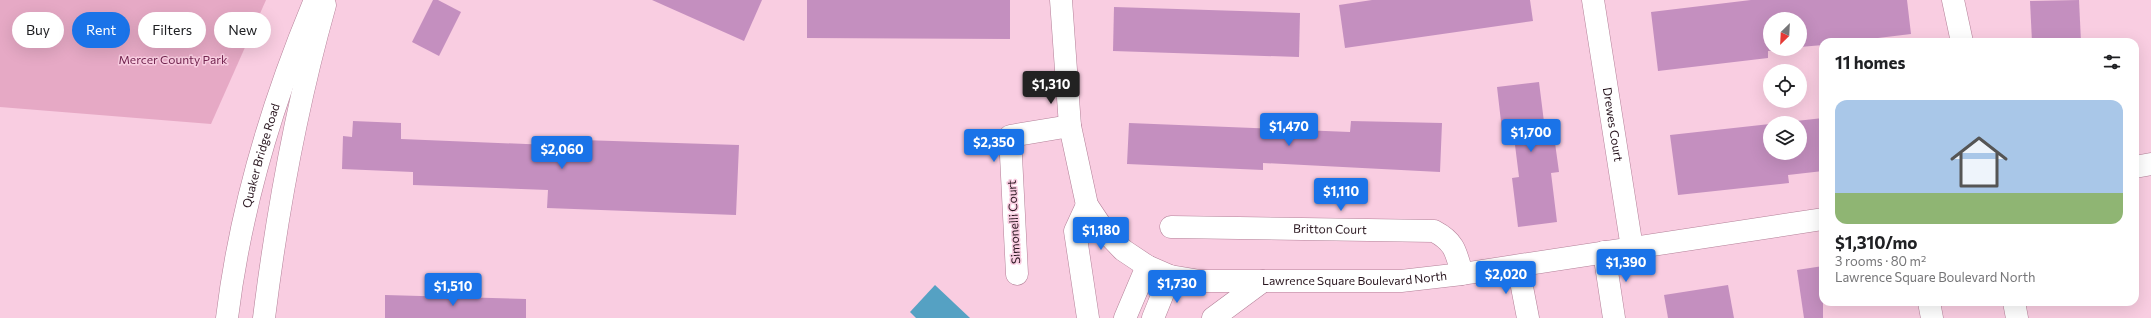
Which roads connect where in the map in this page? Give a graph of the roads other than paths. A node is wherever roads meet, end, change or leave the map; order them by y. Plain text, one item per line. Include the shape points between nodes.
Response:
1 (315, 0) edge
2 (327, 0) edge
3 (1062, 0) edge
4 (1593, 0) edge
5 (1953, 0) edge
6 (1961, 38) edge
7 (1070, 126) junction
8 (2151, 164) edge
9 (2139, 166) edge
10 (1087, 205) junction
11 (1819, 220) edge
12 (1171, 227) dead end
13 (1632, 248) junction
14 (1604, 252) junction
15 (1147, 266) junction
16 (1518, 266) junction
17 (1017, 274) dead end
18 (1462, 274) junction
19 (1170, 276) junction
20 (1263, 282) junction
21 (1930, 306) edge
22 (2015, 306) edge
23 (226, 318) edge
24 (264, 318) edge
25 (1088, 318) edge
26 (1125, 318) edge
27 (1152, 318) edge
28 (1213, 318) edge
29 (1528, 318) edge
30 (1614, 318) edge
31 (1932, 318) edge
32 (2017, 318) edge

1 - 23 street, Quaker Bridge Road via 290,60 261,151
2 - 24 street, Quaker Bridge Road via 291,146 272,251
3 - 7 street, Lawrence Square Boulevard North
4 - 13 street, Drewes Court
5 - 6 street
7 - 10 street, Lawrence Square Boulevard North
7 - 17 street, Simonelli Court via 1010,136
8 - 9 street
10 - 15 street, Lawrence Square Boulevard North via 1103,229 1123,250
10 - 25 street via 1075,232
11 - 13 street, Lawrence Square Boulevard North
12 - 18 street, Britton Court via 1434,231 1446,237 1455,248
13 - 14 street, Lawrence Square Boulevard North
14 - 16 street, Lawrence Square Boulevard North
14 - 30 street
15 - 19 street, Lawrence Square Boulevard North
15 - 26 street
16 - 18 street, Lawrence Square Boulevard North
16 - 29 street
18 - 20 street, Lawrence Square Boulevard North via 1401,281
19 - 20 street, Lawrence Square Boulevard North via 1200,282
19 - 27 street
20 - 28 street
21 - 31 street
22 - 32 street

